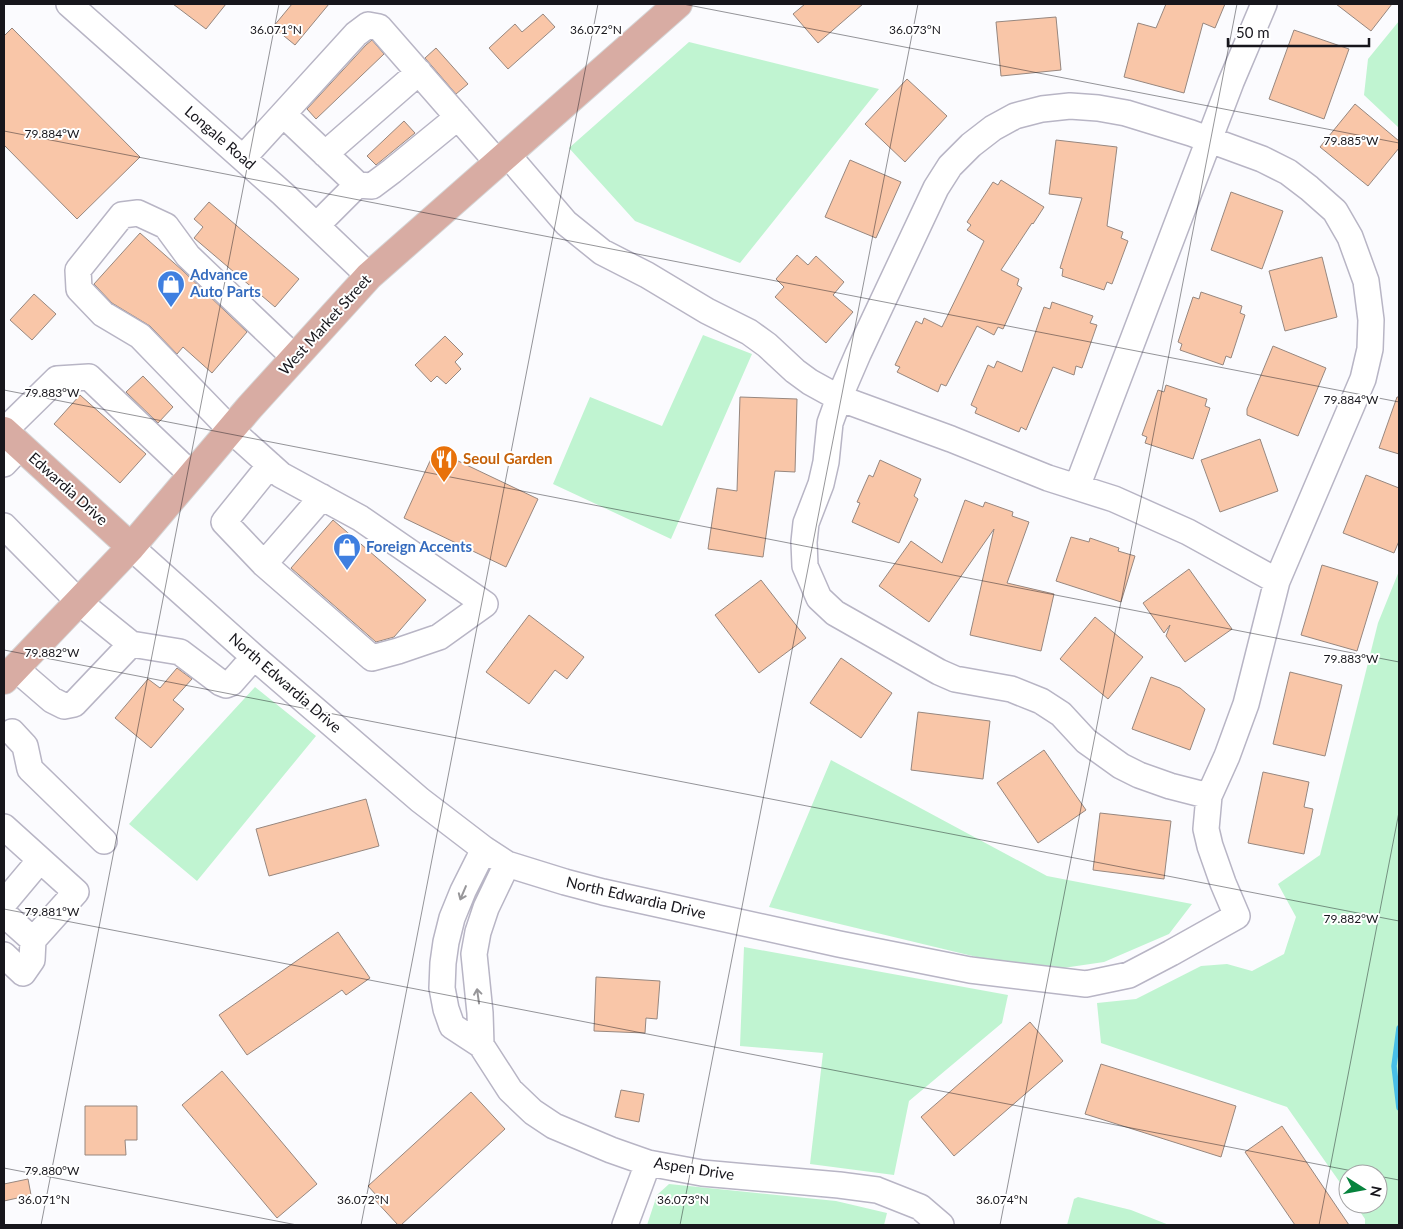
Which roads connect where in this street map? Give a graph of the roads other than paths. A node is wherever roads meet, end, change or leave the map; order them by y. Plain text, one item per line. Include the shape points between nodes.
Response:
1 (69, 4) edge
2 (678, 4) edge
3 (1264, 4) edge
4 (420, 72) junction
5 (283, 114) junction
6 (458, 117) junction
7 (1209, 140) junction
8 (324, 154) junction
9 (243, 158) junction
10 (503, 158) junction
11 (358, 186) junction
12 (317, 225) junction
13 (370, 276) junction
14 (295, 358) junction
15 (839, 398) junction
16 (231, 430) junction
17 (8, 443) edge
18 (270, 465) junction
19 (192, 476) junction
20 (1077, 487) junction
21 (322, 497) junction
22 (4, 526) edge
23 (131, 547) junction
24 (264, 564) junction
25 (1277, 581) junction
26 (79, 602) junction
27 (131, 644) junction
28 (254, 657) junction
29 (9, 674) edge
30 (7, 732) edge
31 (1209, 796) junction
32 (5, 831) edge
33 (104, 841) dead end
34 (484, 849) junction
35 (40, 860) junction
36 (507, 864) junction
37 (4, 903) edge
38 (4, 914) edge
39 (33, 940) junction
40 (4, 955) edge
41 (481, 1045) junction
42 (648, 1162) junction
43 (625, 1225) edge
44 (941, 1225) edge

1 - 9 street, Longale Road
2 - 10 main road, West Market Street
3 - 7 street
4 - 5 street via 379,28 368,25
4 - 6 street
4 - 8 street
5 - 8 street
5 - 9 street
6 - 10 street
6 - 11 street via 372,186
7 - 15 street via 1126,113 1070,106 1015,116 993,128 950,166 936,188
7 - 20 street
7 - 25 street via 1288,172 1335,211 1350,237 1366,281 1371,320 1370,349 1363,379
8 - 11 street
9 - 12 street, Longale Road
10 - 13 main road, West Market Street
10 - 15 street via 566,223 602,252 749,332 795,371
11 - 12 street
12 - 13 street, Longale Road
13 - 14 main road, West Market Street
14 - 16 main road, West Market Street
14 - 16 street via 188,256 166,226 138,213 122,214 78,270 79,289 103,314 140,336
15 - 20 street
15 - 31 street via 830,423 826,462 806,523 804,542 805,566 819,598 835,613 939,672 955,679 1011,689 1041,701 1061,714 1086,742 1121,766 1170,786
16 - 18 street
16 - 19 main road, West Market Street
17 - 19 street via 57,379 89,377
17 - 23 main road, Edwardia Drive
18 - 21 street via 281,475
18 - 24 street via 224,522
19 - 23 main road, West Market Street
20 - 25 street via 1114,499 1188,532
21 - 24 street
21 - 24 street via 360,518 486,604 438,637 372,658
22 - 26 street
23 - 26 main road, West Market Street
23 - 28 street, North Edwardia Drive
25 - 31 street via 1246,704
26 - 27 street
26 - 29 main road, West Market Street
27 - 28 street via 180,652 226,685
27 - 29 street via 74,704 64,706
28 - 34 street, North Edwardia Drive via 420,800
30 - 33 street via 25,746 30,769
31 - 36 street, North Edwardia Drive via 1206,829 1237,916 1129,975 1086,984 970,970 839,944 603,892
32 - 35 street
34 - 36 street, North Edwardia Drive
34 -> 41 street, Aspen Drive via 452,918 446,942 442,988 452,1026
35 - 37 street
35 - 39 street via 76,892
41 -> 36 street via 474,954 486,908
38 - 39 street
39 - 40 street via 32,960 23,973
41 - 42 street, Aspen Drive via 510,1090 533,1112 554,1126
42 - 43 street
42 - 44 street, Aspen Drive via 702,1173 877,1190 920,1207

